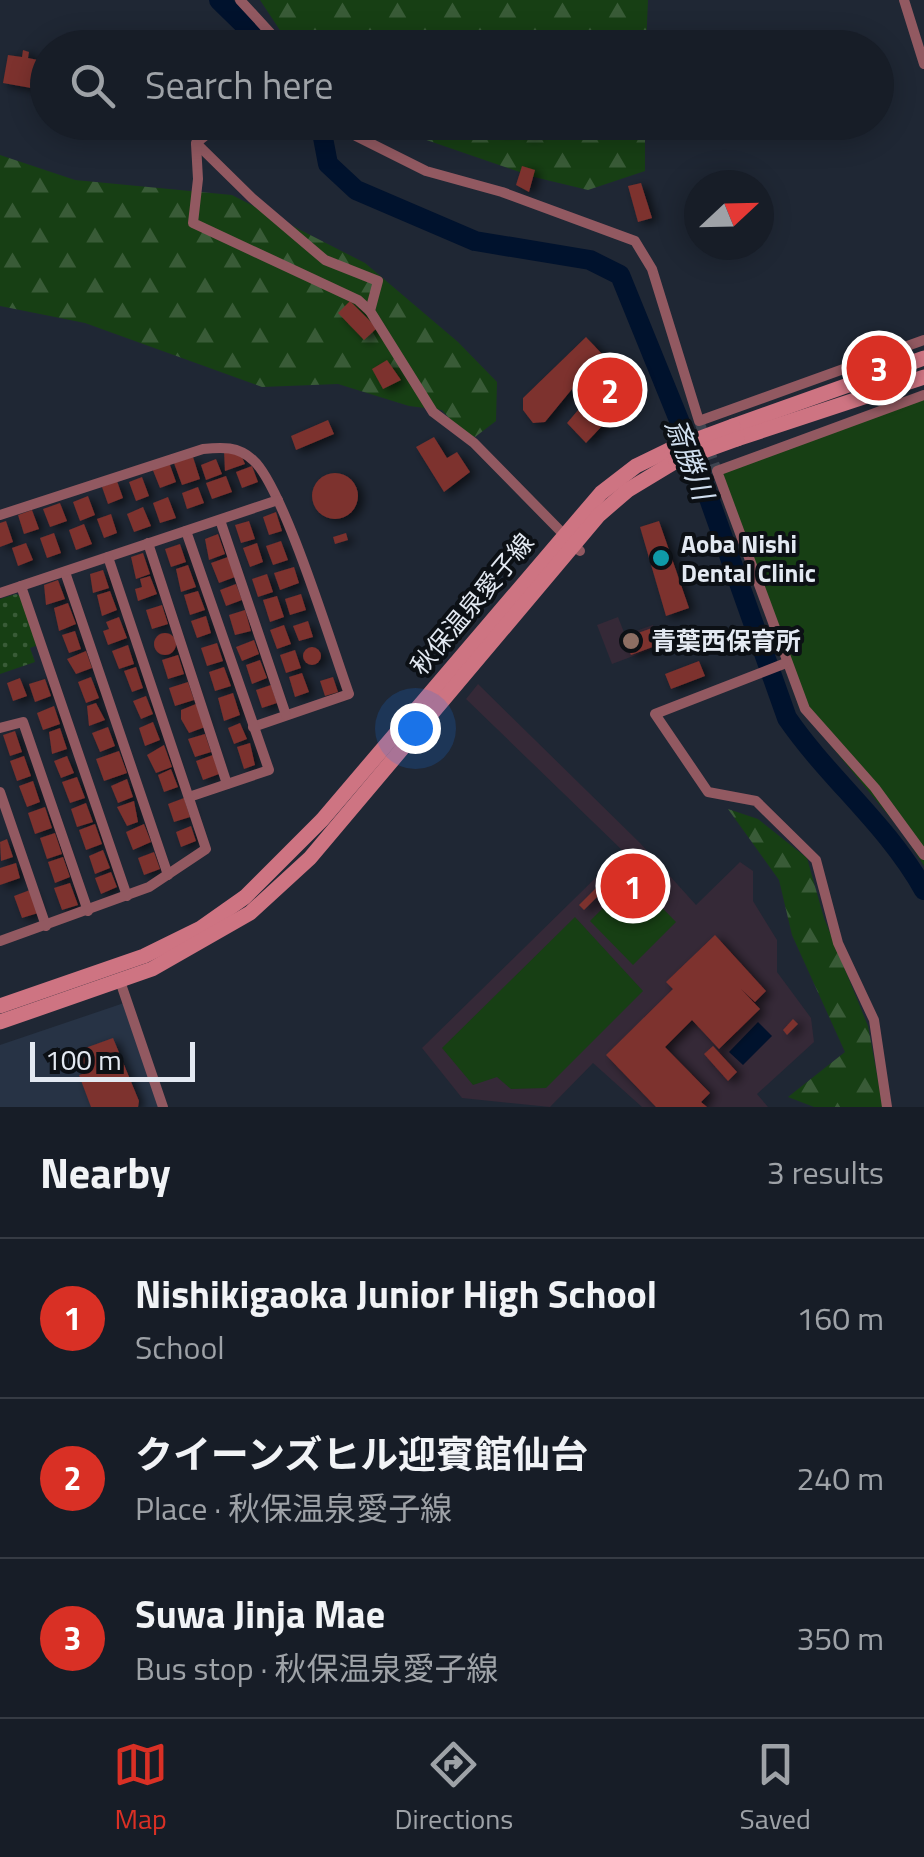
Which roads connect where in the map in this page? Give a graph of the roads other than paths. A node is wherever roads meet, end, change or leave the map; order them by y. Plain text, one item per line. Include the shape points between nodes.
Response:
1 (240, 0) edge
2 (904, 0) edge
3 (268, 30) edge
4 (924, 64) edge
5 (200, 140) edge
6 (364, 140) edge
7 (196, 143) junction
8 (370, 311) junction
9 (922, 350) edge
10 (924, 377) edge
11 (924, 395) edge
12 (735, 432) junction
13 (278, 500) junction
14 (0, 516) edge
15 (220, 520) junction
16 (186, 531) junction
17 (148, 543) junction
18 (572, 544) junction
19 (108, 557) junction
20 (65, 572) junction
21 (21, 586) junction
22 (0, 593) edge
23 (784, 664) junction
24 (286, 715) junction
25 (253, 727) junction
26 (0, 728) edge
27 (227, 784) junction
28 (0, 792) edge
29 (189, 796) junction
30 (924, 855) edge
31 (168, 875) junction
32 (127, 896) junction
33 (88, 911) junction
34 (46, 926) junction
35 (0, 941) edge
36 (120, 981) junction
37 (1, 1014) edge
38 (163, 1107) edge
39 (887, 1107) edge

1 - 3 street
2 - 4 street
5 - 7 street
6 - 9 street via 426,171 634,240 652,269 699,421
7 - 8 street via 326,260 378,281
7 - 8 street via 193,223
8 - 18 street via 433,412 474,442
9 - 12 main road, 秋保温泉愛子線
10 - 12 main road, 秋保温泉愛子線
11 - 23 street via 717,471
12 - 18 main road, 秋保温泉愛子線, bridge via 674,455
13 - 14 street via 248,455 215,448
13 - 15 street
13 - 24 street via 349,694
15 - 16 street
15 - 24 street
16 - 17 street
16 - 25 street
17 - 19 street
17 - 27 street
18 - 36 main road, 秋保温泉愛子線 via 310,858 217,934
18 - 37 main road, 秋保温泉愛子線 via 246,897 144,956
19 - 20 street
19 - 29 street
20 - 21 street
20 - 31 street
21 - 22 street
21 - 32 street
23 - 30 street via 805,709
23 - 39 street via 655,714 708,792 756,800 816,860 838,943 874,1020
24 - 25 street
25 - 27 street via 269,770
26 - 33 street via 22,722
27 - 29 street
28 - 34 street
29 - 31 street via 206,849
31 - 32 street
32 - 33 street
33 - 34 street
34 - 35 street
36 - 37 main road, 秋保温泉愛子線
36 - 38 street

